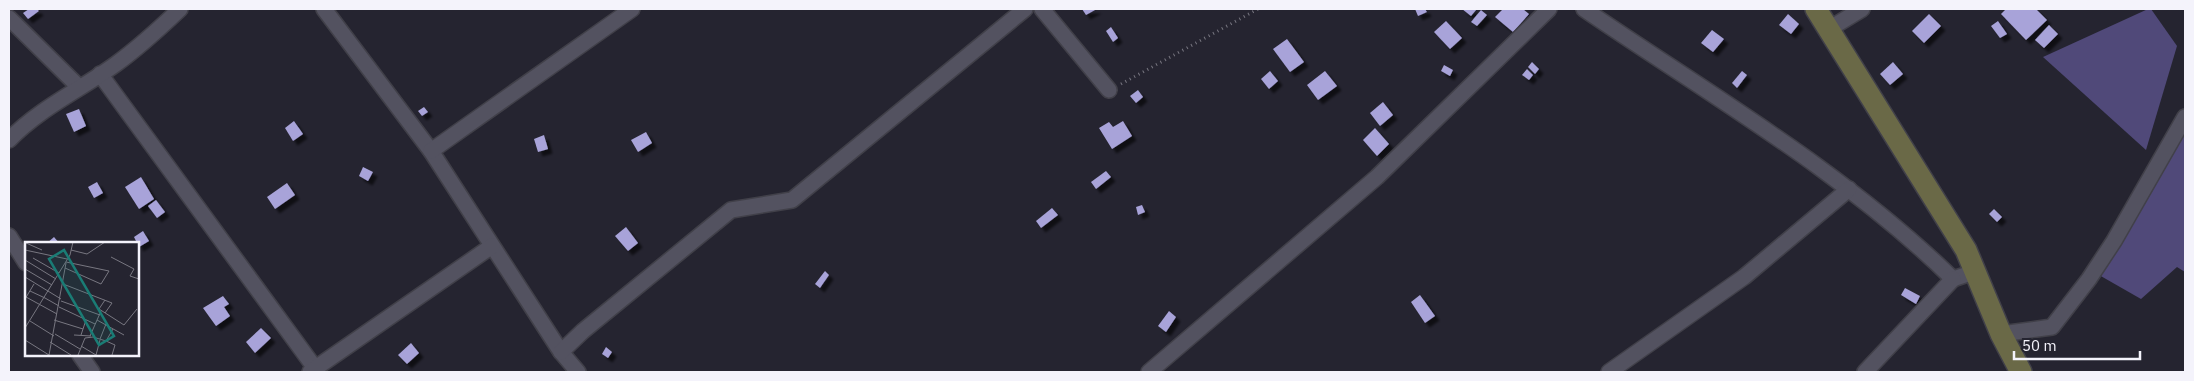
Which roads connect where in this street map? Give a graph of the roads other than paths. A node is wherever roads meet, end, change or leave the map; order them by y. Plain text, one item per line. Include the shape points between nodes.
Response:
1 (180, 9) edge
2 (324, 9) edge
3 (1025, 9) edge
4 (1042, 9) edge
5 (1549, 9) edge
6 (1584, 9) edge
7 (1816, 9) edge
8 (1862, 9) edge
9 (621, 11) edge
10 (9, 18) edge
11 (1830, 29) junction
12 (100, 74) junction
13 (78, 87) junction
14 (1109, 90) road end
15 (2185, 117) edge
16 (9, 140) edge
17 (431, 151) junction
18 (1849, 189) junction
19 (9, 236) edge
20 (492, 246) junction
21 (25, 261) edge
22 (1974, 272) junction
23 (1953, 279) junction
24 (2001, 334) junction
25 (561, 352) junction
26 (81, 356) edge
27 (312, 370) edge
28 (92, 372) edge
29 (578, 372) edge
30 (1149, 372) edge
31 (1609, 372) edge
32 (1865, 372) edge
33 (2022, 372) edge

1 - 12 street
2 - 17 street
3 - 25 street via 792,200 731,210
4 - 14 street
5 - 30 street via 1377,177
6 - 18 street
7 - 11 street
8 - 11 street
9 - 17 street
10 - 13 street
11 - 22 street via 1941,207 1966,250
12 - 13 street
12 - 27 street
13 - 16 street via 23,126
15 - 24 street via 2114,241 2052,327
17 - 20 street
18 - 23 street via 1916,243
18 - 31 street via 1744,277
19 - 21 street
20 - 25 street
20 - 27 street
22 - 23 street
22 - 24 street
23 - 32 street
24 - 33 street
25 - 29 street
26 - 28 street

